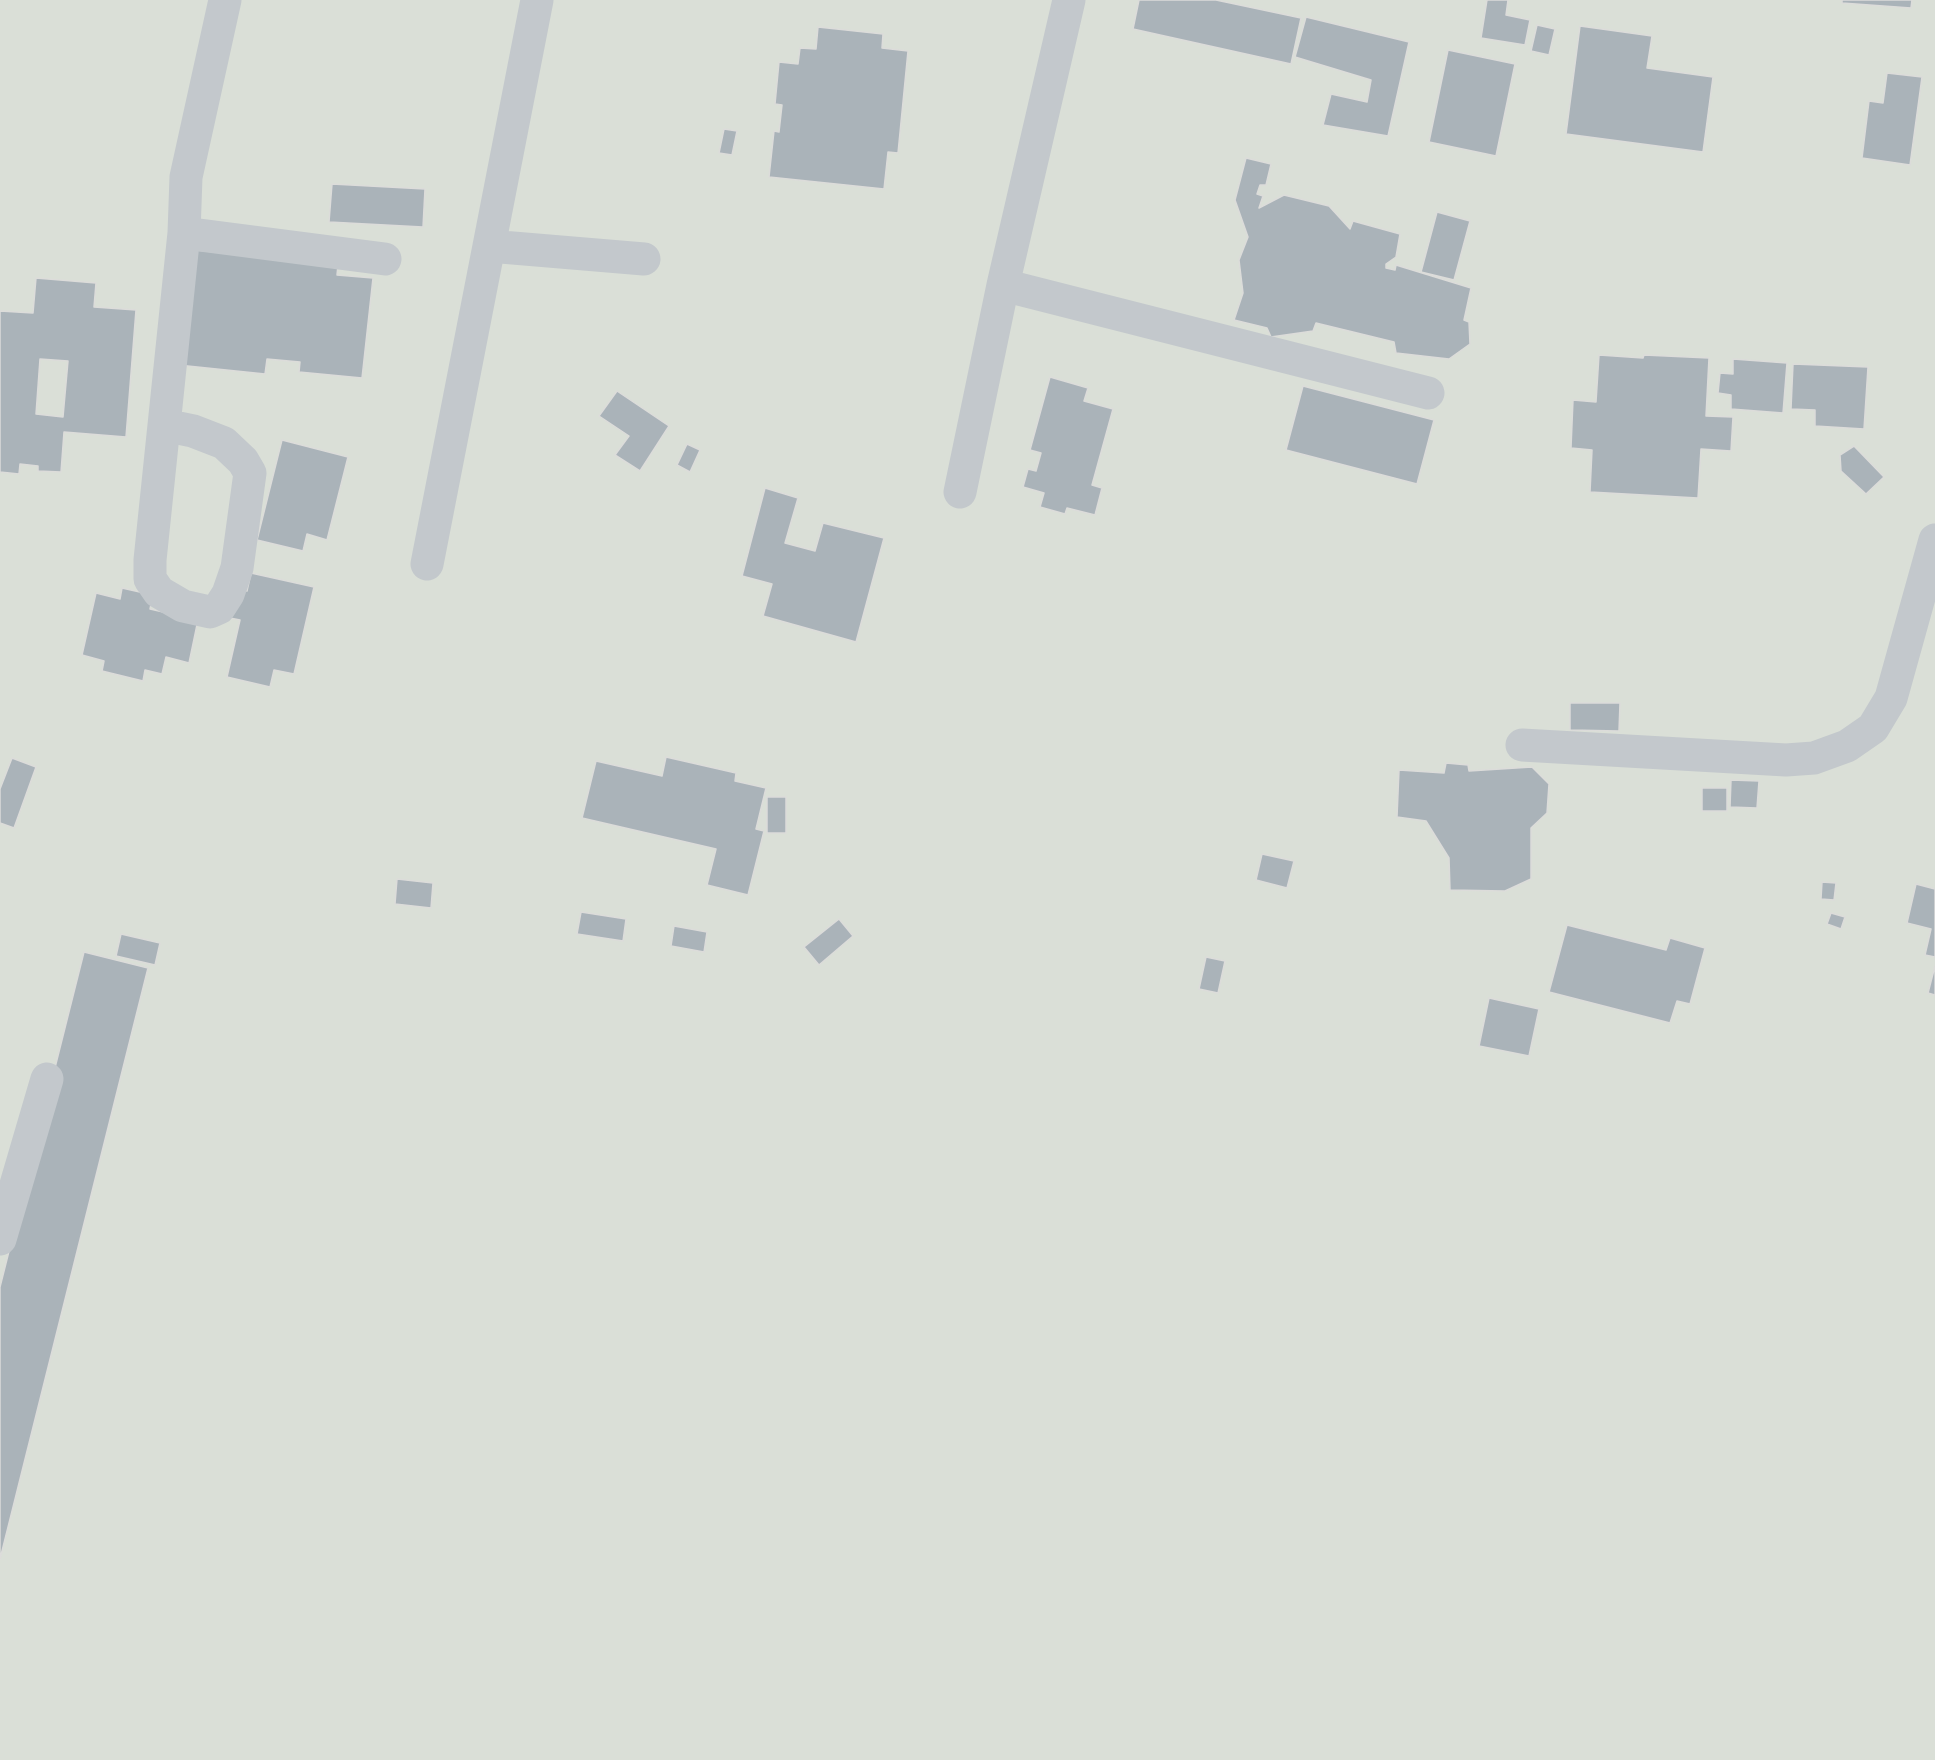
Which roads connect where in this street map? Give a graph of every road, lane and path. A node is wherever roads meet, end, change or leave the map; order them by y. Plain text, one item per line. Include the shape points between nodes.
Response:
1 (225, 0) edge
2 (537, 0) edge
3 (1069, 0) edge
4 (184, 232) junction
5 (489, 246) junction
6 (385, 259) dead end
7 (644, 259) dead end
8 (1003, 285) junction
9 (1428, 393) dead end
10 (164, 426) junction
11 (960, 492) dead end
12 (1935, 540) edge
13 (427, 564) dead end
14 (1522, 745) dead end
15 (46, 1079) dead end
16 (0, 1239) edge

1 - 4 street via 186,177
2 - 5 street
3 - 8 street
4 - 6 street
4 - 10 street
5 - 7 street
5 - 13 street
8 - 9 street
8 - 11 street
10 - 10 street via 150,579 159,592 183,606 210,612 219,608 228,594 237,568 250,473 224,443 193,431
12 - 14 street via 1891,698 1873,728 1846,746 1814,758 1786,760
15 - 16 street

